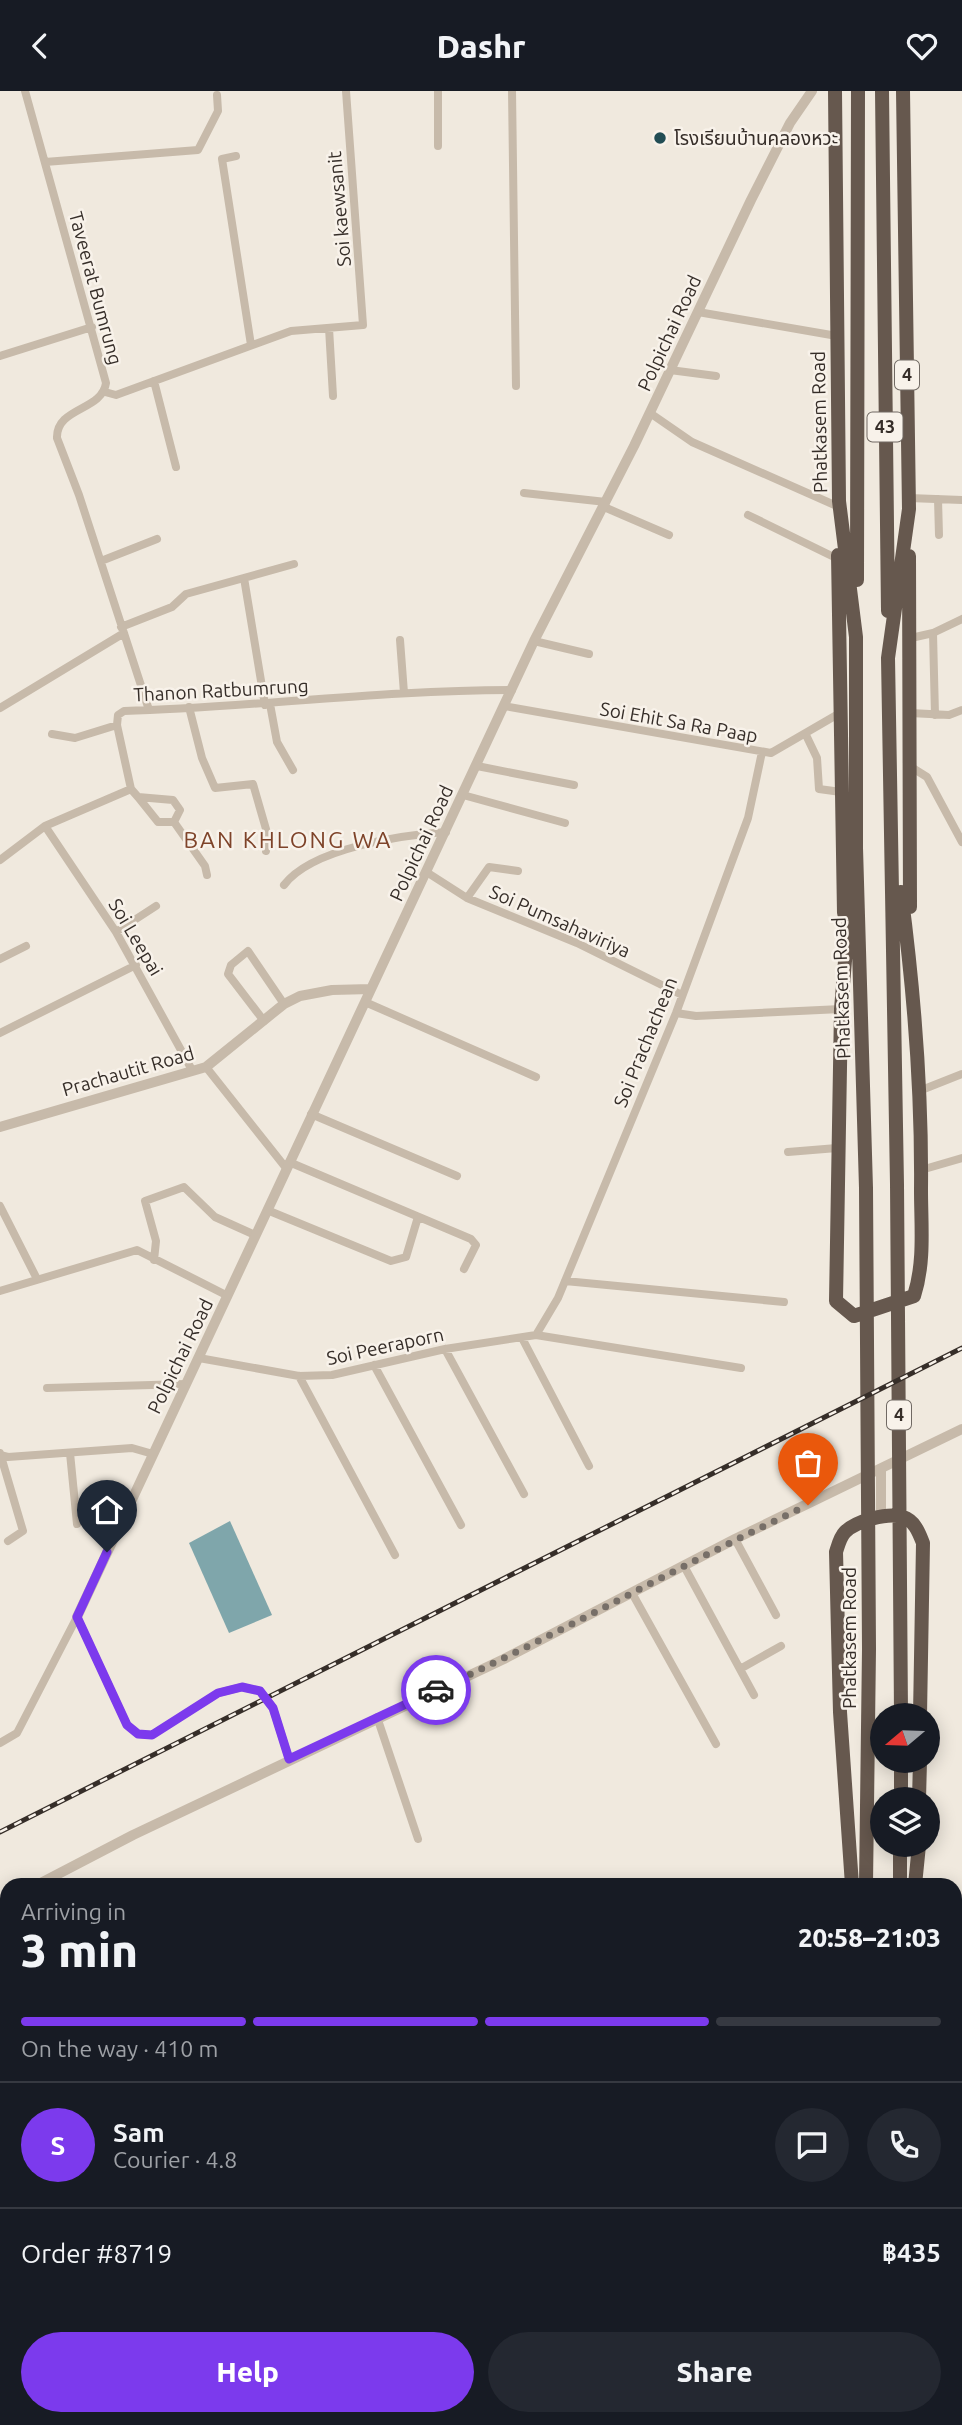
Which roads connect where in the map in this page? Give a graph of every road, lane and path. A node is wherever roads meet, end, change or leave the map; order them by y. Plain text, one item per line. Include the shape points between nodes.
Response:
1 (25, 91) edge
2 (346, 91) edge
3 (438, 91) edge
4 (512, 91) edge
5 (812, 91) edge
6 (835, 91) edge
7 (858, 91) edge
8 (882, 91) edge
9 (903, 91) edge
10 (217, 95) dead end
11 (438, 146) dead end
12 (236, 156) dead end
13 (45, 162) junction
14 (698, 311) junction
15 (92, 327) junction
16 (330, 328) junction
17 (837, 336) junction
18 (251, 345) junction
19 (0, 356) edge
20 (670, 370) junction
21 (716, 376) dead end
22 (154, 381) junction
23 (516, 386) dead end
24 (105, 392) junction
25 (333, 396) dead end
26 (650, 413) junction
27 (176, 467) dead end
28 (524, 493) dead end
29 (938, 499) junction
30 (962, 500) edge
31 (839, 504) junction
32 (909, 504) junction
33 (605, 505) junction
34 (748, 515) dead end
35 (669, 535) dead end
36 (939, 535) dead end
37 (157, 540) dead end
38 (838, 559) junction
39 (101, 561) junction
40 (294, 564) dead end
41 (244, 578) junction
42 (962, 618) edge
43 (122, 630) junction
44 (933, 633) junction
45 (856, 637) junction
46 (911, 638) junction
47 (400, 641) dead end
48 (534, 641) junction
49 (589, 654) dead end
50 (888, 658) junction
51 (512, 690) junction
52 (404, 693) junction
53 (268, 705) junction
54 (504, 706) junction
55 (189, 707) junction
56 (0, 708) edge
57 (149, 710) junction
58 (962, 710) edge
59 (839, 713) junction
60 (910, 713) junction
61 (935, 715) junction
62 (117, 725) junction
63 (52, 734) dead end
64 (806, 735) junction
65 (762, 752) junction
66 (477, 766) junction
67 (911, 767) junction
68 (293, 770) dead end
69 (574, 785) dead end
70 (131, 789) junction
71 (841, 792) junction
72 (463, 795) junction
73 (138, 797) junction
74 (174, 822) junction
75 (565, 823) dead end
76 (44, 826) junction
77 (892, 828) junction
78 (446, 832) junction
79 (962, 842) edge
80 (856, 848) junction
81 (266, 851) dead end
82 (0, 860) edge
83 (517, 871) dead end
84 (428, 873) junction
85 (207, 875) dead end
86 (284, 885) dead end
87 (467, 898) junction
88 (156, 906) dead end
89 (116, 932) junction
90 (26, 947) dead end
91 (845, 949) junction
92 (909, 956) junction
93 (0, 959) edge
94 (136, 965) junction
95 (370, 989) junction
96 (682, 995) junction
97 (365, 1002) junction
98 (284, 1004) junction
99 (841, 1009) junction
100 (676, 1013) junction
101 (264, 1021) junction
102 (0, 1034) edge
103 (206, 1067) junction
104 (192, 1070) junction
105 (962, 1074) edge
106 (536, 1077) dead end
107 (919, 1091) junction
108 (311, 1114) junction
109 (0, 1127) edge
110 (836, 1148) junction
111 (788, 1152) dead end
112 (962, 1158) edge
113 (287, 1165) junction
114 (921, 1170) junction
115 (457, 1176) dead end
116 (0, 1206) edge
117 (267, 1210) junction
118 (418, 1217) junction
119 (255, 1235) junction
120 (154, 1260) junction
121 (464, 1269) dead end
122 (37, 1279) junction
123 (565, 1280) junction
124 (0, 1291) edge
125 (228, 1296) junction
126 (784, 1302) dead end
127 (536, 1335) junction
128 (522, 1338) junction
129 (445, 1349) junction
130 (199, 1358) junction
131 (374, 1365) junction
132 (741, 1368) dead end
133 (299, 1376) junction
134 (186, 1384) junction
135 (47, 1388) dead end
136 (962, 1429) edge
137 (70, 1453) junction
138 (0, 1454) edge
139 (153, 1454) junction
140 (589, 1466) dead end
141 (881, 1471) junction
142 (524, 1494) dead end
143 (881, 1517) junction
144 (77, 1524) dead end
145 (461, 1525) dead end
146 (735, 1539) junction
147 (8, 1541) dead end
148 (395, 1555) dead end
149 (684, 1566) junction
150 (632, 1593) junction
151 (776, 1615) dead end
152 (77, 1617) junction
153 (781, 1646) dead end
154 (740, 1669) junction
155 (754, 1695) dead end
156 (901, 1703) edge
157 (920, 1703) edge
158 (377, 1717) junction
159 (0, 1743) edge
160 (716, 1744) dead end
161 (289, 1759) junction
162 (418, 1839) dead end
163 (901, 1857) edge
164 (918, 1857) edge
165 (51, 1878) edge
166 (852, 1878) edge
167 (866, 1878) edge
168 (900, 1878) edge
169 (916, 1878) edge

1 - 13 street, Taveerat Bumrung
2 - 16 street, Soi kaewsanit via 363,325
3 - 11 street
4 - 23 street
5 - 14 street, Polpichai Road via 790,123
6 - 17 highway, Phatkasem Road / 4
7 - 45 highway, 43
8 - 50 highway, 43
9 - 32 highway, 4
10 - 13 street via 218,111 198,150
12 - 18 street via 222,159
13 - 15 street, Taveerat Bumrung
14 - 17 street
14 - 20 street, Polpichai Road
15 - 19 street
15 - 24 street, Taveerat Bumrung
16 - 18 street via 291,331
16 - 25 street
17 - 31 highway, Phatkasem Road / 4
18 - 22 street
20 - 21 street
20 - 26 street, Polpichai Road
22 - 24 street via 116,395
22 - 27 street
24 - 39 street, Taveerat Bumrung via 57,428
26 - 31 street via 692,442
26 - 33 street, Polpichai Road
28 - 33 street
29 - 30 street
29 - 32 street
29 - 36 street
31 - 38 highway
31 - 45 highway, Phatkasem Road / 4
32 - 46 highway
32 - 50 highway, 4
33 - 35 street
33 - 48 street, Polpichai Road
34 - 38 street
37 - 39 street
38 - 59 highway
39 - 43 street, Taveerat Bumrung
40 - 41 street
41 - 43 street via 186,594 172,607
41 - 53 street
42 - 44 street
43 - 56 street
43 - 57 street, Taveerat Bumrung
44 - 46 street
44 - 61 street
45 - 80 highway, Phatkasem Road / 4
46 - 60 highway
47 - 52 street
48 - 49 street
48 - 51 street, Polpichai Road
50 - 77 highway, 4
51 - 52 street, Thanon Ratbumrung
51 - 54 street, Polpichai Road
52 - 53 street, Thanon Ratbumrung
53 - 55 street, Thanon Ratbumrung
53 - 68 street via 277,742
54 - 65 street, Soi Ehit Sa Ra Paap
54 - 66 street, Polpichai Road
55 - 57 street, Thanon Ratbumrung
55 - 81 street via 215,788 253,784 268,836
57 - 62 street, Thanon Ratbumrung via 124,711 118,715
58 - 61 street
59 - 64 street, Soi Ehit Sa Ra Paap
59 - 71 highway
60 - 61 street
60 - 67 highway
62 - 63 street via 75,738
62 - 70 street, Thanon Ratbumrung
64 - 65 street, Soi Ehit Sa Ra Paap via 777,752
64 - 71 street via 817,758 819,789
65 - 96 street, Soi Prachachean via 748,818
66 - 69 street
66 - 72 street, Polpichai Road
67 - 79 street via 928,778
67 - 92 highway
70 - 73 street
70 - 76 street
71 - 91 highway
72 - 75 street
72 - 78 street, Polpichai Road
73 - 74 street via 158,822
73 - 74 street via 173,800 180,810
74 - 85 street
76 - 82 street
76 - 89 street, Soi Leepai
77 - 92 highway
77 - 156 highway, 4
78 - 84 street, Polpichai Road
78 - 86 street via 381,839 303,867
80 - 91 highway
80 - 167 highway, Phatkasem Road / 4 via 866,1188
83 - 87 street via 489,867
84 - 87 street, Soi Pumsahaviriya
84 - 95 street, Polpichai Road
87 - 96 street, Soi Pumsahaviriya via 578,943
88 - 89 street
89 - 94 street, Soi Leepai
90 - 93 street
91 - 99 highway
92 - 107 highway
94 - 102 street
94 - 104 street, Soi Leepai
95 - 97 street, Polpichai Road
95 - 98 street, Prachautit Road via 331,990
96 - 100 street, Soi Prachachean
97 - 106 street
97 - 108 street, Polpichai Road
98 - 101 street, Prachautit Road
98 - 101 street via 248,951 231,965 228,974
99 - 100 street
99 - 110 highway
100 - 123 street, Soi Prachachean
101 - 103 street, Prachautit Road
103 - 104 street, Prachautit Road
103 - 113 street
104 - 109 street, Prachautit Road
105 - 107 street
107 - 114 highway
108 - 113 street, Polpichai Road
108 - 115 street
110 - 111 street
110 - 114 highway via 836,1301 854,1316 914,1296 921,1273
112 - 114 street
113 - 117 street, Polpichai Road
113 - 118 street
116 - 122 street
117 - 118 street via 391,1261 406,1257
117 - 119 street, Polpichai Road
118 - 121 street via 475,1242
119 - 120 street via 215,1217 184,1187 145,1201 156,1241
119 - 125 street, Polpichai Road
120 - 122 street via 137,1250
120 - 125 street
122 - 124 street
123 - 126 street
123 - 127 street, Soi Prachachean
125 - 130 street, Polpichai Road
127 - 128 street, Soi Peeraporn
127 - 132 street
128 - 129 street, Soi Peeraporn
128 - 140 street
129 - 131 street, Soi Peeraporn
129 - 142 street
130 - 133 street, Soi Peeraporn
130 - 134 street, Polpichai Road
131 - 133 street, Soi Peeraporn via 332,1375
131 - 145 street
133 - 148 street via 376,1528
134 - 135 street
134 - 139 street, Polpichai Road
136 - 141 street
137 - 138 street
137 - 139 street via 132,1448
137 - 144 street
138 - 147 street via 23,1531
139 - 152 street, Polpichai Road
141 - 143 street
141 - 146 street
143 - 157 highway via 904,1517 917,1528 923,1543
143 - 166 highway via 843,1533 836,1552
146 - 149 street
146 - 151 street
149 - 150 street
149 - 154 street
150 - 158 street
150 - 160 street
152 - 159 street via 17,1733
152 - 161 street via 127,1725 138,1734 152,1735 218,1693 242,1687 260,1691 273,1708
153 - 154 street
154 - 155 street
158 - 161 street
158 - 162 street
161 - 165 street
163 - 168 highway
164 - 169 highway

